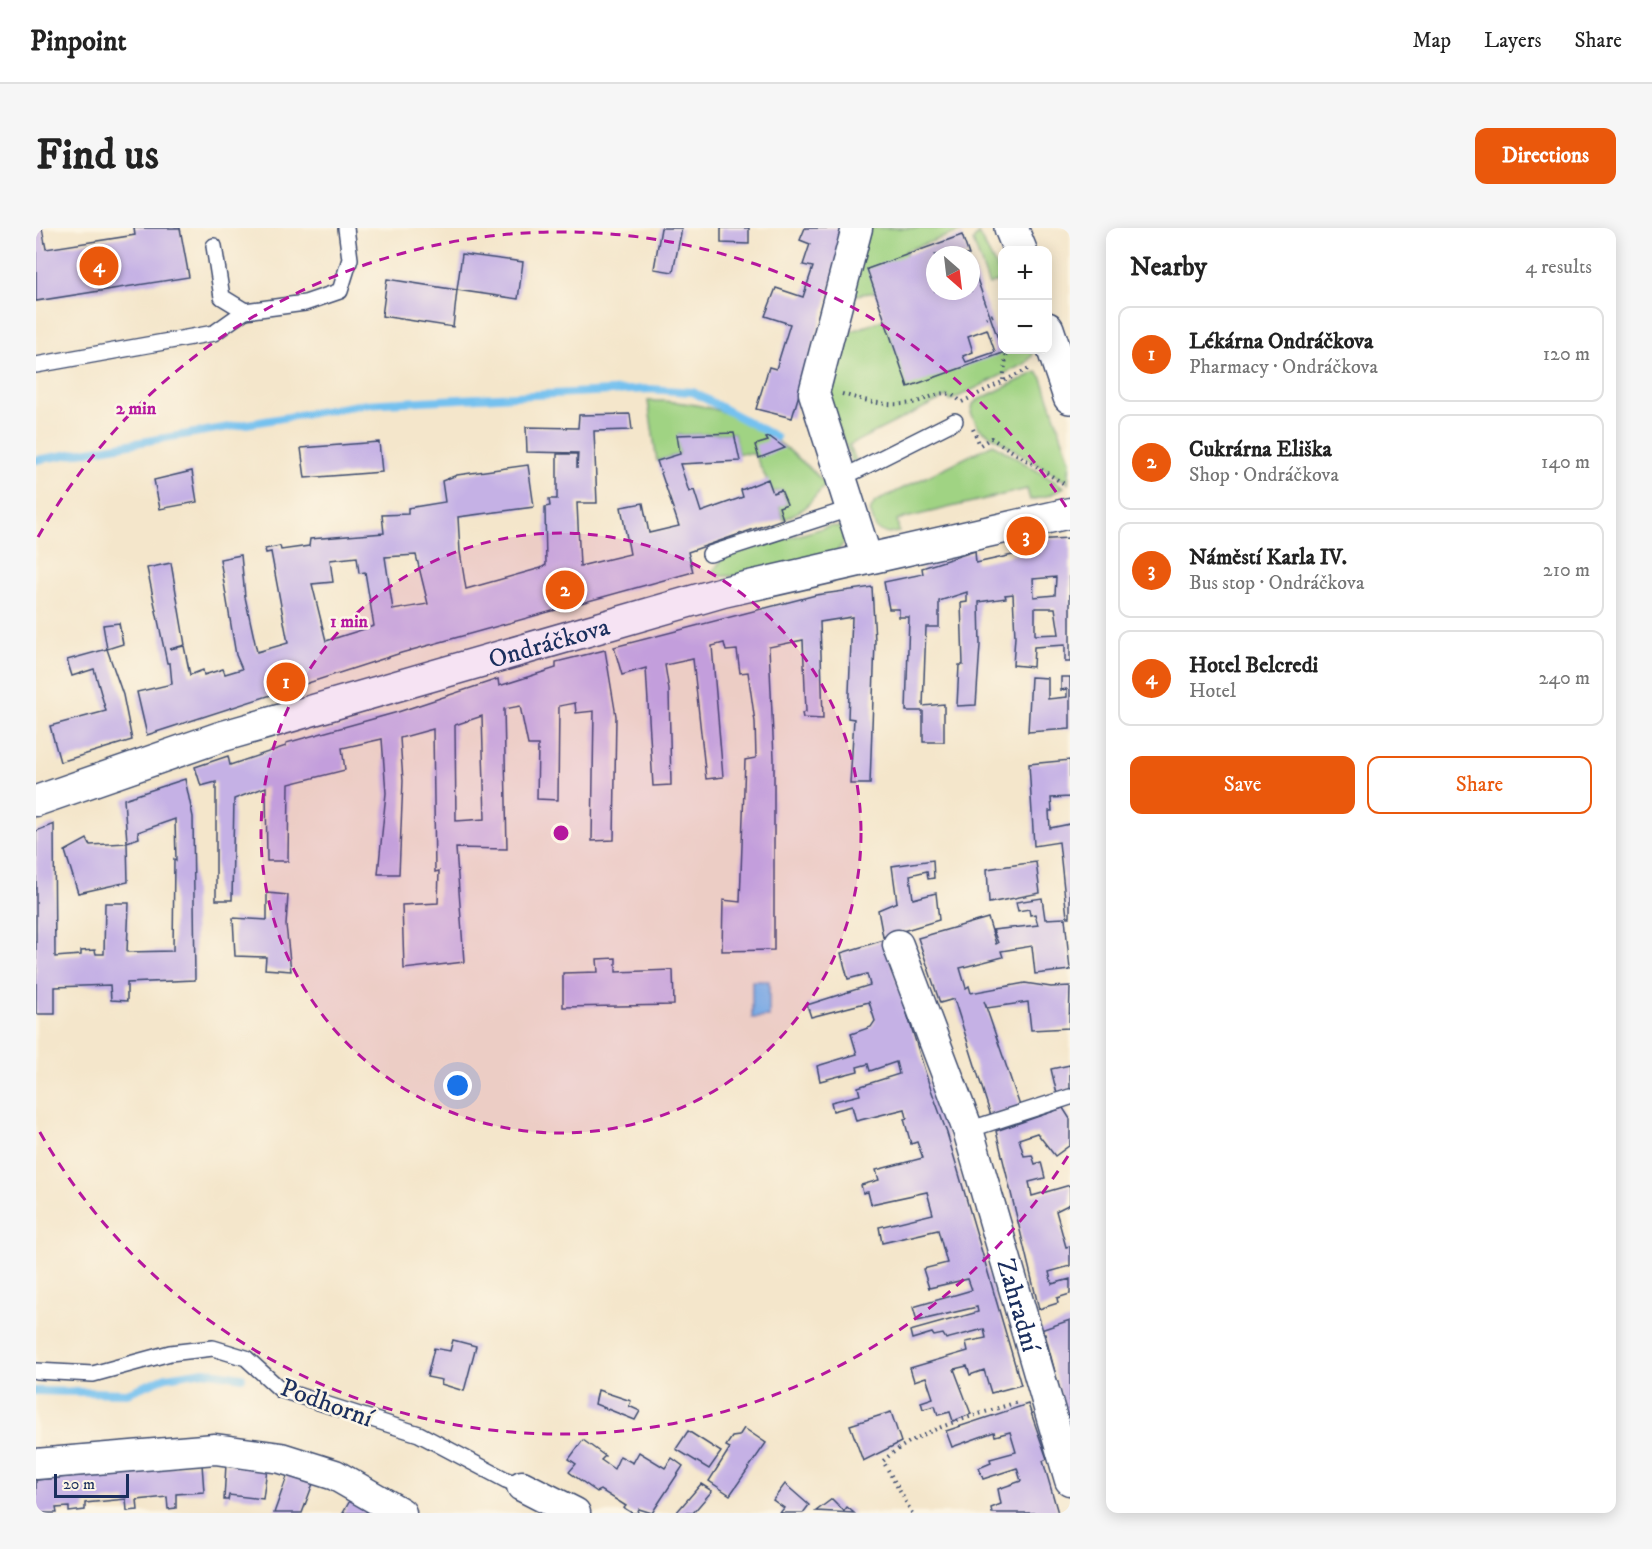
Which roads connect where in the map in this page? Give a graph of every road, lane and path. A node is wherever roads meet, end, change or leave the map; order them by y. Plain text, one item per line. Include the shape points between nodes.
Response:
1 (346, 228) edge
2 (857, 228) edge
3 (1011, 228) edge
4 (214, 246) dead end
5 (1018, 246) edge
6 (245, 311) junction
7 (995, 315) dead end
8 (986, 318) dead end
9 (1055, 329) edge
10 (1006, 354) edge
11 (1038, 364) dead end
12 (36, 365) edge
13 (1003, 381) junction
14 (815, 386) junction
15 (1070, 397) edge
16 (955, 421) dead end
17 (980, 445) dead end
18 (838, 472) junction
19 (1070, 487) edge
20 (849, 509) junction
21 (1070, 513) edge
22 (710, 554) dead end
23 (867, 559) junction
24 (36, 801) edge
25 (898, 945) dead end
26 (1070, 1097) edge
27 (968, 1130) junction
28 (36, 1371) edge
29 (1045, 1394) junction
30 (36, 1464) edge
31 (1070, 1480) edge
32 (522, 1486) joint
33 (401, 1513) edge
34 (574, 1513) edge
35 (912, 1513) edge

1 - 6 lane via 350,259 340,291 305,303
2 - 14 street
3 - 5 street
4 - 6 lane via 222,297
6 - 12 lane via 214,333
7 - 8 path
9 - 15 street
10 - 13 path
11 - 13 path
13 - 14 path via 961,402 946,392 911,404 879,405
14 - 18 street
16 - 18 lane
17 - 19 path via 991,438
18 - 20 street
20 - 22 lane
20 - 23 street
21 - 23 street, Ondráčkova
23 - 24 street, Ondráčkova via 723,592 535,645 220,737
25 - 27 street, Zahradní
26 - 27 lane
27 - 29 street, Zahradní
28 - 32 lane, Podhorní via 93,1374 170,1353 213,1348 246,1358 281,1390 419,1434
29 - 31 street, Zahradní
29 - 35 path via 973,1416 899,1446 883,1461
30 - 33 street via 215,1449 281,1458 335,1475
32 - 34 street, Podhorní

